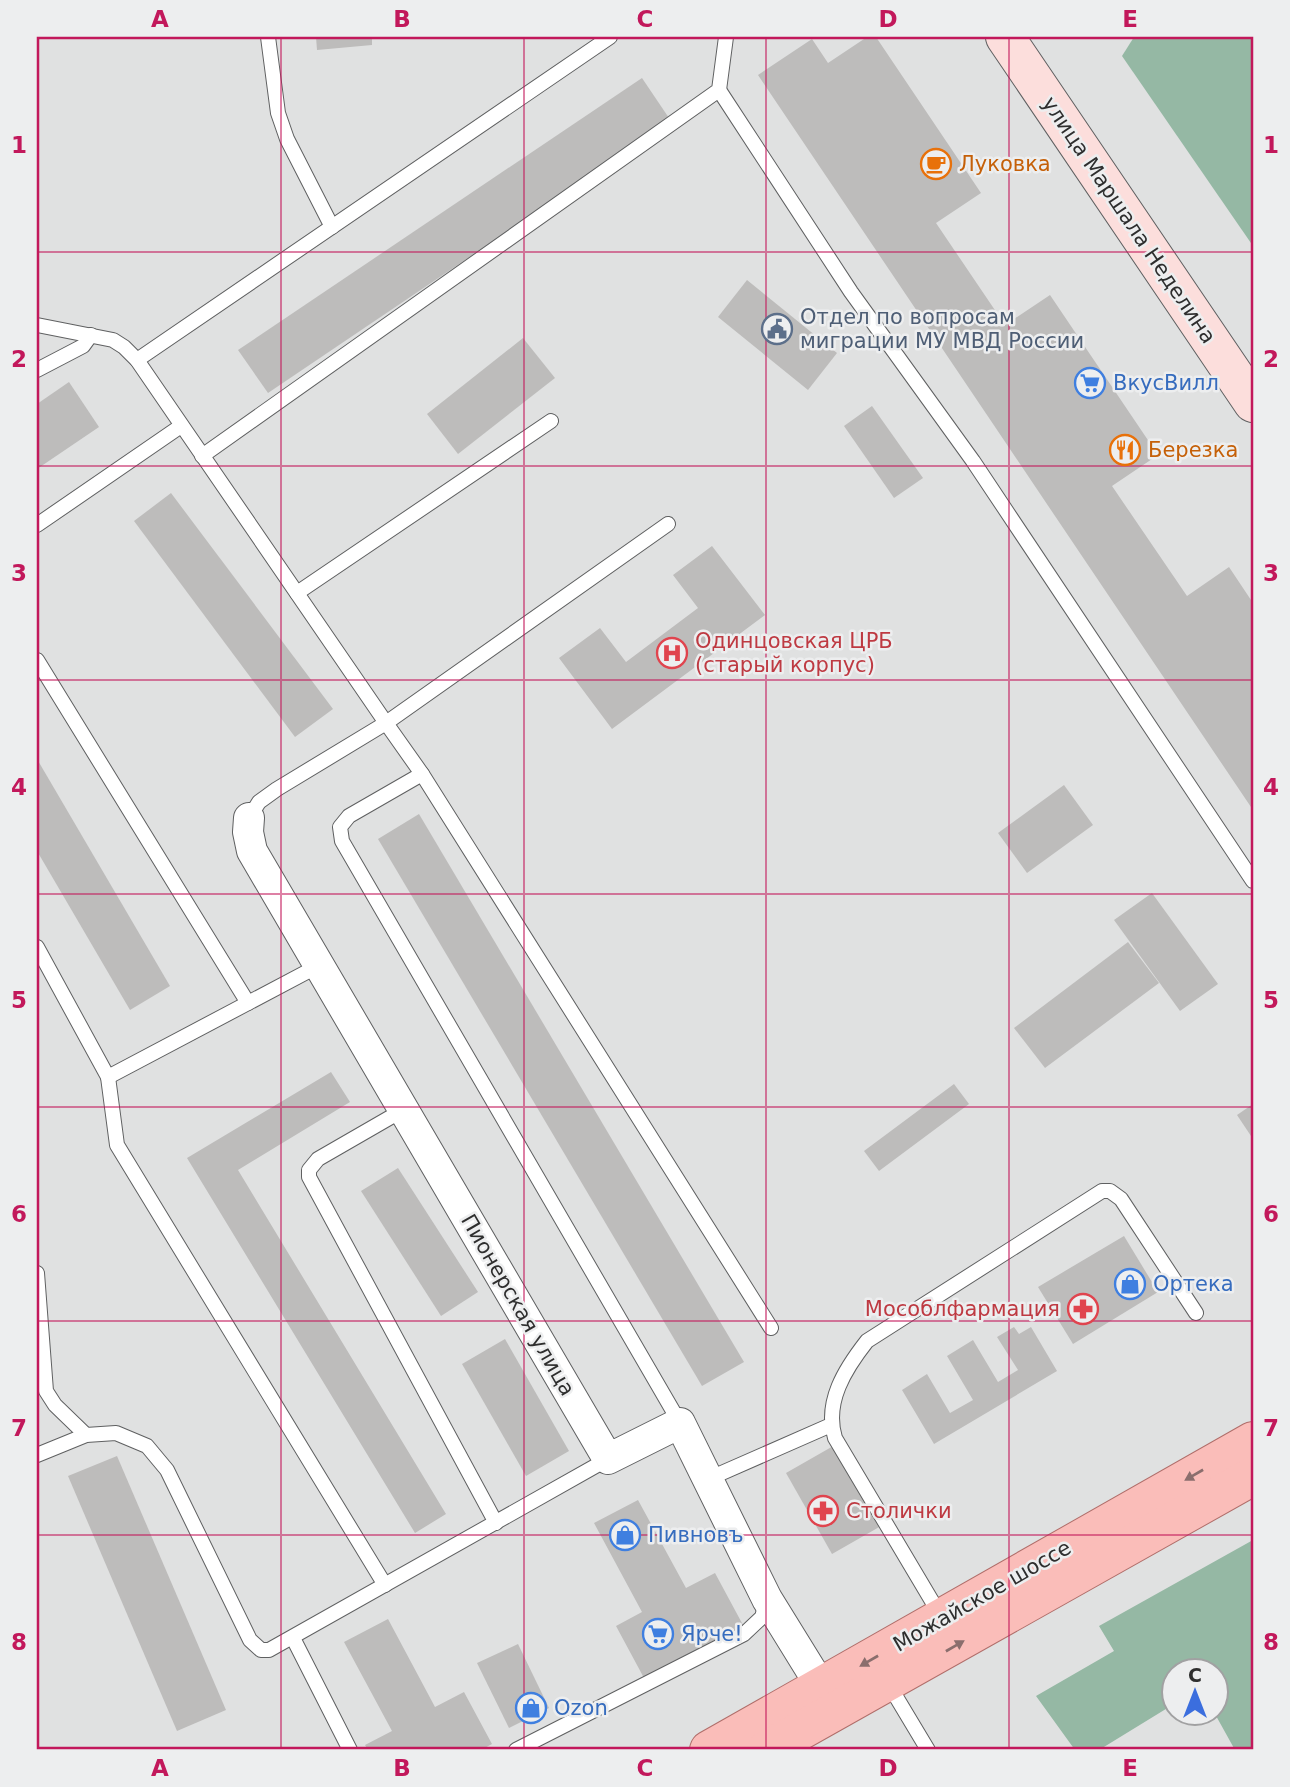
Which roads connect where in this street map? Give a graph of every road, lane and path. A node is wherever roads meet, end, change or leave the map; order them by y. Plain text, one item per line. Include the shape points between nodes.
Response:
1 (268, 37) edge
2 (610, 37) edge
3 (726, 37) edge
4 (1005, 37) edge
5 (719, 90) junction
6 (332, 227) junction
7 (37, 325) edge
8 (91, 335) junction
9 (137, 360) junction
10 (37, 370) edge
11 (1253, 403) edge
12 (551, 421) dead end
13 (181, 426) junction
14 (202, 456) junction
15 (668, 524) dead end
16 (37, 525) edge
17 (297, 593) junction
18 (37, 660) edge
19 (386, 723) junction
20 (422, 774) junction
21 (249, 818) joint
22 (1253, 881) edge
23 (37, 947) edge
24 (318, 966) junction
25 (248, 1003) junction
26 (108, 1077) junction
27 (403, 1110) junction
28 (37, 1273) edge
29 (1196, 1313) dead end
30 (771, 1328) dead end
31 (680, 1423) junction
32 (831, 1425) junction
33 (86, 1435) junction
34 (1253, 1440) edge
35 (37, 1455) edge
36 (608, 1459) junction
37 (1253, 1476) edge
38 (708, 1479) junction
39 (496, 1523) junction
40 (385, 1585) junction
41 (767, 1599) junction
42 (943, 1619) junction
43 (293, 1638) junction
44 (888, 1684) junction
45 (822, 1688) junction
46 (350, 1750) edge
47 (516, 1750) edge
48 (709, 1750) edge
49 (766, 1750) edge
50 (928, 1750) edge

1 - 6 lane via 287,139
2 - 6 lane
3 - 5 lane
4 - 11 street, улица Маршала Неделина
5 - 14 lane
5 - 22 lane via 850,292 974,461
6 - 9 lane
7 - 8 lane
8 - 9 lane via 113,340
8 - 10 lane via 83,346
9 - 13 lane
12 - 17 lane
13 - 14 lane
13 - 16 lane
14 - 17 lane
15 - 19 lane
17 - 19 lane
18 - 25 lane
19 - 20 lane
19 - 21 lane via 259,802
20 - 30 lane
20 - 31 lane via 343,820 342,841
21 - 24 street, Пионерская улица via 252,851
23 - 26 lane
24 - 25 lane
24 - 27 street, Пионерская улица
25 - 26 lane
26 - 40 lane via 117,1146
27 - 36 street, Пионерская улица
27 - 39 lane via 318,1159 309,1177
28 - 33 lane via 46,1391
29 - 32 lane via 1121,1199 1102,1191 867,1341 836,1392
31 - 36 street
31 - 38 street
32 - 38 lane
32 - 42 lane
33 - 35 lane
33 - 43 lane via 116,1433 147,1446 167,1470 255,1646 269,1650
34 -> 42 main road, Можайское шоссе
36 - 39 lane
44 -> 37 main road, Можайское шоссе
38 - 41 street
39 - 40 lane
40 - 43 lane
41 - 45 street
41 - 47 lane via 762,1617 744,1634
42 -> 45 main road, Можайское шоссе
43 - 46 lane
44 - 49 main road, Можайское шоссе
44 - 50 lane
45 - 48 main road, Можайское шоссе

